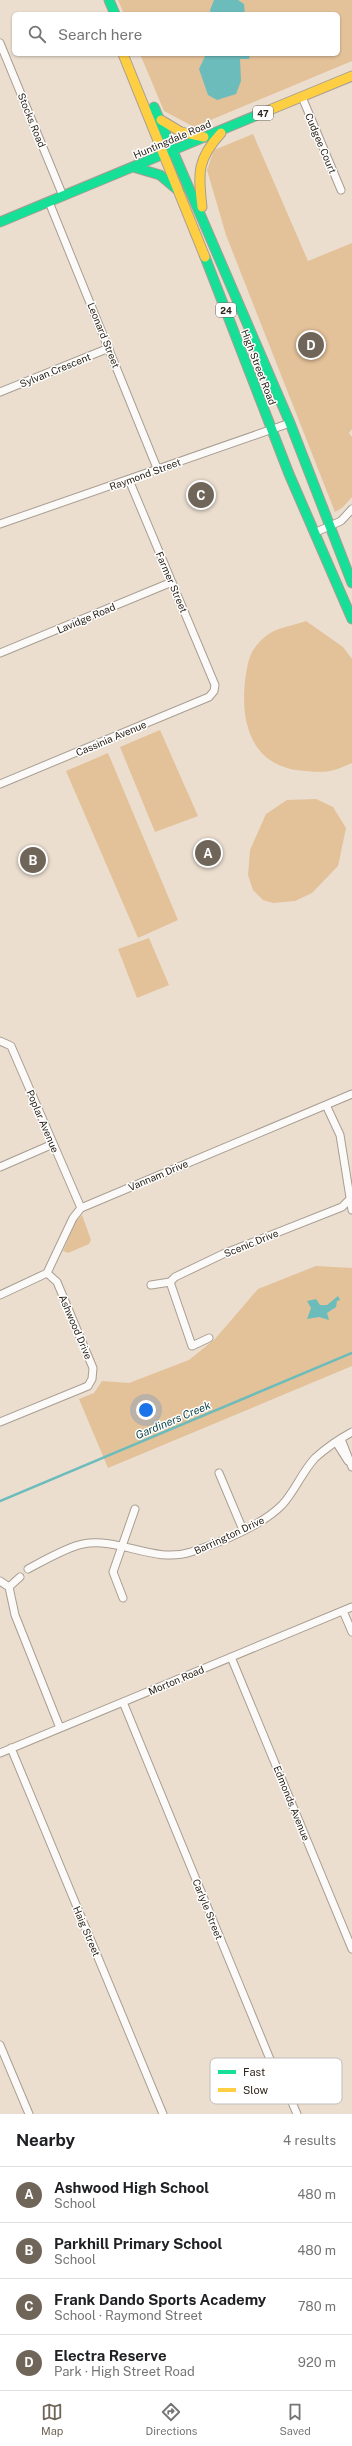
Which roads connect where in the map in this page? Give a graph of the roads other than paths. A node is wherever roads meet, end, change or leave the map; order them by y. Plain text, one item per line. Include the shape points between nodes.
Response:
1 (101, 0) edge
2 (109, 0) edge
3 (106, 12) edge
4 (114, 12) edge
5 (0, 43) edge
6 (124, 56) edge
7 (133, 56) edge
8 (352, 76) edge
9 (302, 97) junction
10 (159, 118) junction
11 (224, 129) junction
12 (205, 137) junction
13 (174, 150) junction
14 (164, 154) junction
15 (133, 167) junction
16 (341, 190) dead end
17 (180, 192) junction
18 (63, 196) junction
19 (49, 202) junction
20 (204, 219) junction
21 (0, 222) edge
22 (109, 348) junction
23 (0, 392) edge
24 (290, 423) junction
25 (271, 429) junction
26 (157, 468) junction
27 (128, 480) junction
28 (352, 509) edge
29 (0, 524) edge
30 (330, 526) junction
31 (314, 533) junction
32 (172, 582) junction
33 (352, 583) edge
34 (352, 620) edge
35 (0, 654) edge
36 (215, 685) joint
37 (0, 784) edge
38 (0, 1041) edge
39 (352, 1094) edge
40 (326, 1105) junction
41 (53, 1144) junction
42 (0, 1167) edge
43 (351, 1198) junction
44 (81, 1208) junction
45 (352, 1210) edge
46 (47, 1273) junction
47 (170, 1282) junction
48 (151, 1285) dead end
49 (0, 1295) edge
50 (209, 1338) dead end
51 (0, 1422) edge
52 (352, 1432) edge
53 (338, 1440) junction
54 (351, 1466) edge
55 (219, 1473) dead end
56 (136, 1509) dead end
57 (243, 1530) junction
58 (120, 1547) junction
59 (28, 1569) dead end
60 (20, 1577) dead end
61 (0, 1581) edge
62 (9, 1587) junction
63 (124, 1598) dead end
64 (352, 1607) edge
65 (343, 1610) junction
66 (352, 1632) edge
67 (231, 1657) junction
68 (123, 1702) junction
69 (60, 1728) junction
70 (11, 1748) junction
71 (0, 1753) edge
72 (352, 1949) edge
73 (0, 2045) edge
74 (269, 2058) edge
75 (293, 2104) edge
76 (28, 2114) edge
77 (163, 2114) edge
78 (297, 2114) edge

1 - 3 main road
2 - 4 main road
5 - 18 street, Stocks Road
6 - 14 main road, High Street Road / 24
7 - 10 main road, High Street Road / 24
8 - 9 main road, Huntingdale Road / 47
9 - 11 main road, Huntingdale Road / 47
9 - 16 street, Cudgee Court
10 - 12 main road via 174,130
10 - 13 main road, High Street Road / 24
11 - 12 main road, Huntingdale Road / 47
11 - 20 main road via 201,156 199,164
12 - 13 main road, Huntingdale Road / 47
13 - 14 main road, Huntingdale Road / 47
13 - 20 main road, High Street Road / 24
14 - 15 main road, Huntingdale Road / 47
14 - 17 main road, High Street Road / 24
15 - 17 main road via 160,175
15 - 18 main road, Huntingdale Road / 47
17 - 25 main road, High Street Road / 24
18 - 19 main road, Huntingdale Road / 47
19 - 21 main road, Huntingdale Road / 47
19 - 22 street, Leonard Street
20 - 24 main road, High Street Road / 24
22 - 23 street, Sylvan Crescent
22 - 26 street, Leonard Street
24 - 25 street, Raymond Street
24 - 30 main road, High Street Road / 24
25 - 26 street, Raymond Street
25 - 31 main road, High Street Road / 24
26 - 27 street, Raymond Street
27 - 29 street, Raymond Street
27 - 32 street, Farmer Street
28 - 30 street via 341,522
30 - 31 street
30 - 33 main road, High Street Road / 24
31 - 34 main road, High Street Road / 24
32 - 35 street, Lavidge Road
32 - 36 street, Farmer Street
36 - 37 street, Cassinia Avenue via 209,697
38 - 41 street, Poplar Avenue via 11,1046
39 - 40 street, Vannam Drive
40 - 43 street via 340,1135
40 - 44 street, Vannam Drive
41 - 42 street
41 - 44 street, Poplar Avenue
43 - 45 street
43 - 47 street, Scenic Drive via 342,1207 223,1254 175,1277
44 - 46 street via 73,1218
46 - 49 street
46 - 51 street, Ashwood Drive via 60,1288 93,1368 92,1379 88,1386
47 - 48 street, Scenic Drive
47 - 50 street via 192,1346
52 - 53 street, Barrington Drive
53 - 54 street
53 - 57 street, Barrington Drive via 315,1459 283,1504 268,1517
55 - 57 street
56 - 58 street
57 - 58 street, Barrington Drive via 190,1553 159,1556
58 - 59 street, Barrington Drive via 96,1543 82,1544
58 - 63 street via 113,1572
60 - 62 street
61 - 62 street
62 - 69 street via 15,1615
64 - 65 street, Morton Road
65 - 66 street
65 - 67 street, Morton Road
67 - 68 street, Morton Road
67 - 72 street, Edmonds Avenue
68 - 69 street, Morton Road
68 - 74 street, Carlyle Street
69 - 70 street, Morton Road
70 - 71 street, Morton Road
70 - 77 street, Haig Street
73 - 76 street
75 - 78 street, Carlyle Street

